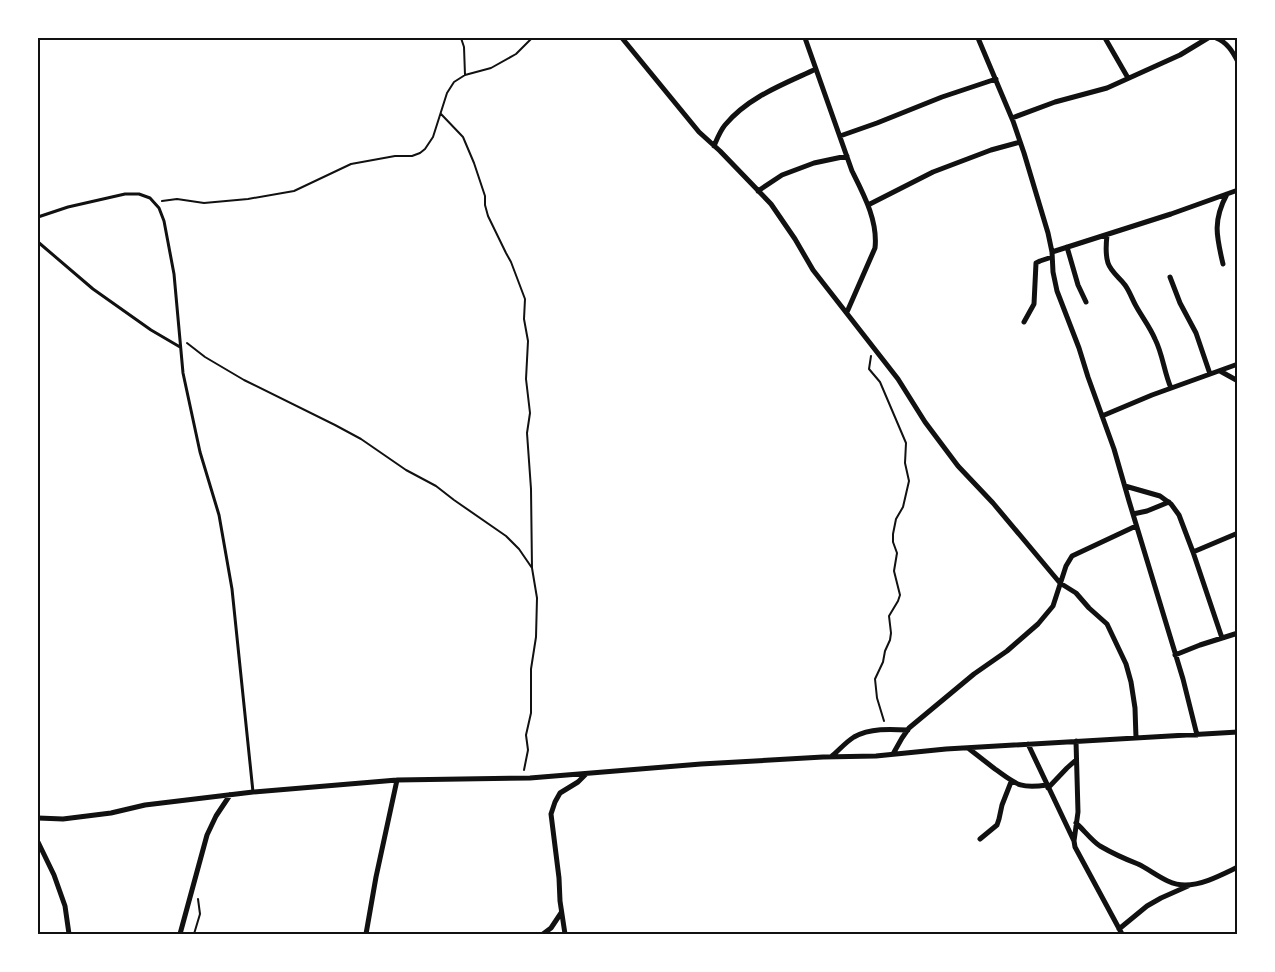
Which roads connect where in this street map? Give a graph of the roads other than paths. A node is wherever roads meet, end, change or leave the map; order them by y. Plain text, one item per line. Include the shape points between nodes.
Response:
1 (622, 38) edge
2 (805, 38) edge
3 (978, 38) edge
4 (1105, 38) edge
5 (1208, 38) edge
6 (1216, 38) edge
7 (1227, 38) edge
8 (1227, 45) junction
9 (1238, 62) edge
10 (816, 69) junction
11 (1128, 78) junction
12 (996, 79) junction
13 (1012, 118) junction
14 (840, 136) junction
15 (1020, 142) junction
16 (714, 146) junction
17 (847, 156) junction
18 (1238, 190) edge
19 (758, 191) junction
20 (1227, 194) junction
21 (868, 205) junction
22 (38, 217) edge
23 (1107, 235) junction
24 (38, 242) edge
25 (1067, 247) junction
26 (1052, 255) junction
27 (1223, 264) dead end
28 (1170, 277) dead end
29 (1086, 302) dead end
30 (847, 312) junction
31 (1023, 322) dead end
32 (180, 347) junction
33 (1238, 364) edge
34 (1220, 371) junction
35 (1210, 374) junction
36 (1238, 381) edge
37 (1171, 388) junction
38 (1102, 416) junction
39 (1125, 486) junction
40 (1169, 502) junction
41 (1133, 514) junction
42 (1136, 526) junction
43 (1238, 533) edge
44 (1193, 552) junction
45 (1060, 583) junction
46 (1238, 633) edge
47 (1222, 638) junction
48 (1175, 655) junction
49 (908, 730) junction
50 (1238, 732) edge
51 (1197, 735) junction
52 (1136, 738) junction
53 (1076, 741) junction
54 (1028, 744) junction
55 (968, 748) junction
56 (893, 754) junction
57 (832, 756) junction
58 (1076, 760) junction
59 (586, 774) junction
60 (397, 780) junction
61 (1011, 782) junction
62 (1048, 787) junction
63 (253, 792) junction
64 (230, 795) junction
65 (38, 818) edge
66 (1076, 823) junction
67 (980, 839) dead end
68 (1074, 841) junction
69 (38, 843) edge
70 (1238, 867) edge
71 (1191, 885) junction
72 (561, 912) junction
73 (1120, 932) edge
74 (69, 934) edge
75 (180, 934) edge
76 (366, 934) edge
77 (543, 934) edge
78 (565, 934) edge

1 - 16 street
2 - 10 street
3 - 12 street
4 - 11 street
5 - 11 street
6 - 8 street
7 - 8 street
8 - 9 street
10 - 14 street
10 - 16 street via 758,96 723,127
11 - 13 street
12 - 13 street
12 - 14 street
13 - 15 street
14 - 17 street
15 - 21 street via 941,169
15 - 26 street
16 - 19 street
17 - 19 street via 803,167
17 - 21 street
18 - 20 street
19 - 30 street
20 - 23 street
20 - 27 street via 1216,222
21 - 30 street via 874,223 875,248
22 - 32 lane via 124,194 150,198 164,222 174,273
23 - 25 street
23 - 37 street via 1108,263 1155,337
24 - 32 lane via 93,289
25 - 26 street
25 - 29 street
26 - 31 street via 1036,263 1034,304
26 - 38 street via 1057,291
28 - 35 street
30 - 45 street via 958,466
32 - 63 lane via 232,589
33 - 34 street
34 - 35 street
34 - 36 street
35 - 37 street
37 - 38 street
38 - 39 street
39 - 40 street
39 - 41 street
40 - 41 street
40 - 44 street via 1179,515
41 - 42 street
42 - 45 street via 1072,556
42 - 48 street
43 - 44 street
44 - 47 street
45 - 49 street via 1053,606 1038,624
45 - 52 street via 1076,593 1112,632 1131,682
46 - 47 street
47 - 48 street
48 - 51 street
49 - 56 street
49 - 57 street via 862,733
50 - 51 street
51 - 52 street
52 - 53 street
53 - 54 street
53 - 58 street
54 - 55 street
54 - 62 street
55 - 56 street
55 - 61 street
56 - 57 street
57 - 59 street
58 - 62 street
58 - 66 street
59 - 60 street
59 - 72 street via 560,793 551,814
60 - 63 street
60 - 76 street
61 - 62 street
61 - 67 street via 997,825
62 - 68 street
63 - 64 street
64 - 65 street via 63,819
64 - 75 street via 207,835
66 - 68 street
66 - 71 street via 1098,844 1126,860 1168,882
68 - 73 street
69 - 74 street via 54,875
70 - 71 street
71 - 73 street via 1147,906
72 - 77 street
72 - 78 street

